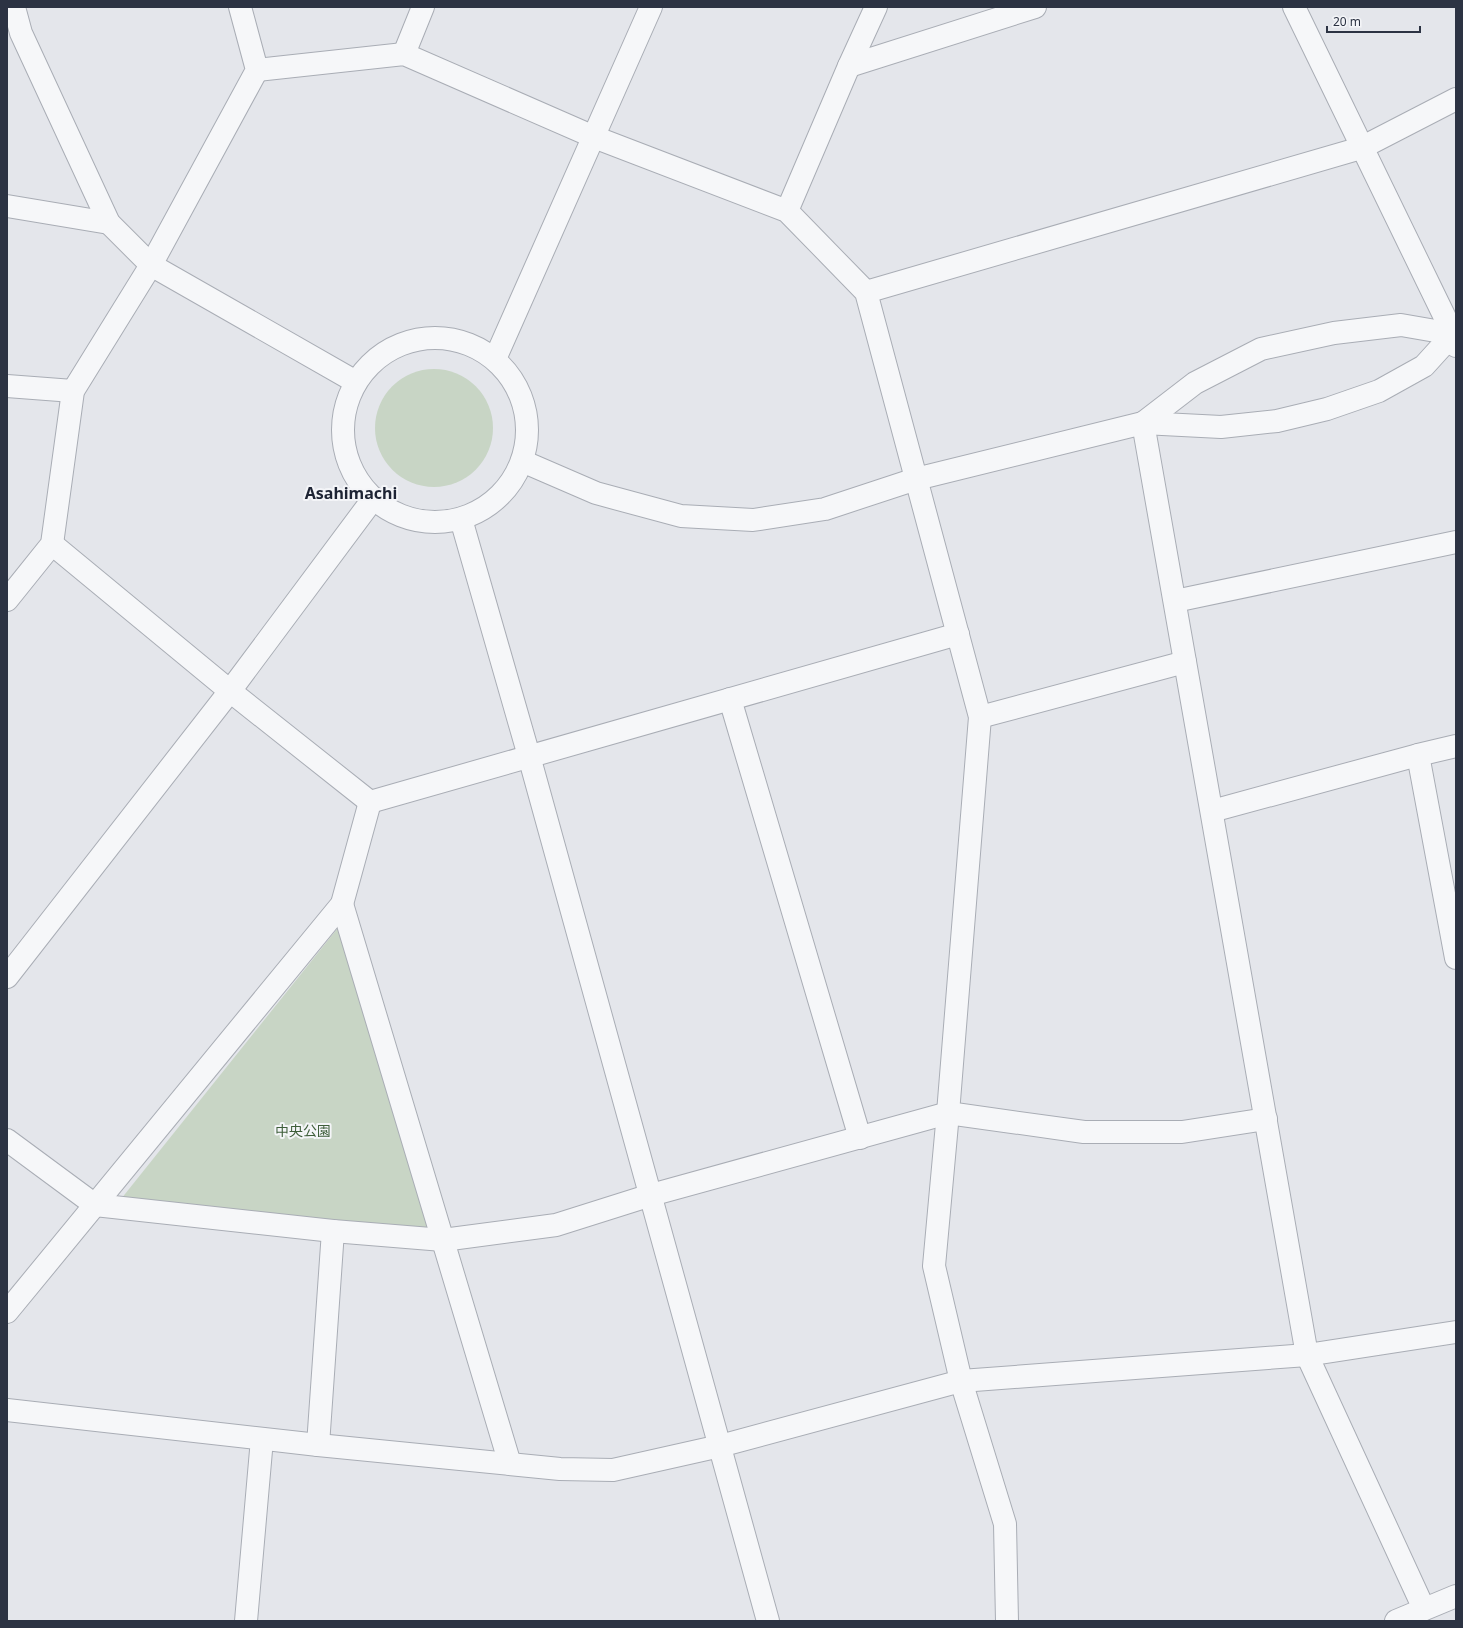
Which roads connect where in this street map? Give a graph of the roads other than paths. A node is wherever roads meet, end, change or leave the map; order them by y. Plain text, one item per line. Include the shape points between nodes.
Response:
1 (14, 7) edge
2 (240, 7) edge
3 (423, 7) edge
4 (651, 7) edge
5 (876, 7) edge
6 (1035, 7) edge
7 (1294, 7) edge
8 (404, 54) junction
9 (849, 66) junction
10 (257, 70) junction
11 (1456, 99) edge
12 (594, 137) junction
13 (1362, 148) junction
14 (7, 206) edge
15 (787, 211) junction
16 (109, 223) junction
17 (151, 265) junction
18 (866, 292) junction
19 (1455, 338) edge
20 (495, 359) junction
21 (356, 382) junction
22 (7, 386) edge
23 (73, 391) junction
24 (1143, 423) junction
25 (522, 461) junction
26 (916, 479) junction
27 (373, 499) junction
28 (461, 519) junction
29 (1456, 542) edge
30 (52, 544) junction
31 (7, 600) edge
32 (1175, 601) junction
33 (958, 634) junction
34 (1185, 662) junction
35 (230, 691) junction
36 (730, 699) junction
37 (980, 717) junction
38 (1456, 746) edge
39 (1418, 755) junction
40 (530, 756) junction
41 (370, 802) junction
42 (1212, 811) junction
43 (342, 904) junction
44 (1456, 958) edge
45 (7, 977) edge
46 (948, 1113) junction
47 (1266, 1119) junction
48 (860, 1138) junction
49 (7, 1140) edge
50 (650, 1195) junction
51 (95, 1205) junction
52 (333, 1231) junction
53 (443, 1240) junction
54 (7, 1312) edge
55 (1456, 1332) edge
56 (1307, 1355) junction
57 (961, 1381) junction
58 (7, 1410) edge
59 (262, 1438) junction
60 (318, 1445) junction
61 (720, 1446) junction
62 (510, 1464) junction
63 (1456, 1596) edge
64 (1424, 1609) junction
65 (246, 1621) edge
66 (768, 1621) edge
67 (1007, 1621) edge
68 (1396, 1621) edge

1 - 16 street via 21,33
2 - 10 street
3 - 8 street
4 - 12 street
5 - 9 street
6 - 9 street
7 - 13 street
8 - 10 street
8 - 12 street
9 - 15 street
10 - 17 street
11 - 13 street
12 - 15 street
12 - 20 street
13 - 18 street
13 - 19 street
14 - 16 street
15 - 18 street
16 - 17 street
17 - 21 street
17 - 23 street
18 - 26 street
19 - 24 street via 1424,366 1379,391 1327,409 1277,421 1221,427
19 - 24 street via 1401,326 1334,333 1261,349 1195,383
20 - 21 street via 468,343 436,337 405,343 377,358
20 - 25 street via 510,376 521,396 527,417 527,439
21 - 27 street via 345,412 344,444 354,474
22 - 23 street
23 - 30 street
24 - 26 street
24 - 32 street
25 - 26 street via 596,493 681,516 753,520 825,509
25 - 28 street via 508,487 487,506
26 - 33 street
27 - 28 street via 400,515 430,522
27 - 35 street
28 - 40 street
29 - 32 street
30 - 31 street
30 - 35 street
32 - 34 street
33 - 36 street
33 - 37 street
34 - 37 street
34 - 42 street
35 - 41 street
35 - 45 street
36 - 40 street
36 - 48 street
37 - 46 street
38 - 39 street
39 - 42 street
39 - 44 street
40 - 41 street
40 - 50 street
41 - 43 street
42 - 47 street
43 - 51 street
43 - 53 street
46 - 47 street via 1084,1132 1182,1132
46 - 48 street
46 - 57 street via 934,1266
47 - 56 street
48 - 50 street
49 - 51 street
50 - 53 street via 556,1225
50 - 61 street
51 - 52 street
51 - 54 street
52 - 53 street
52 - 60 street
53 - 62 street
55 - 56 street
56 - 57 street
56 - 64 street
57 - 61 street
57 - 67 street via 1005,1524
58 - 59 street
59 - 60 street
59 - 65 street
60 - 62 street
61 - 62 street via 613,1470 560,1469
61 - 66 street
63 - 64 street
64 - 68 street

